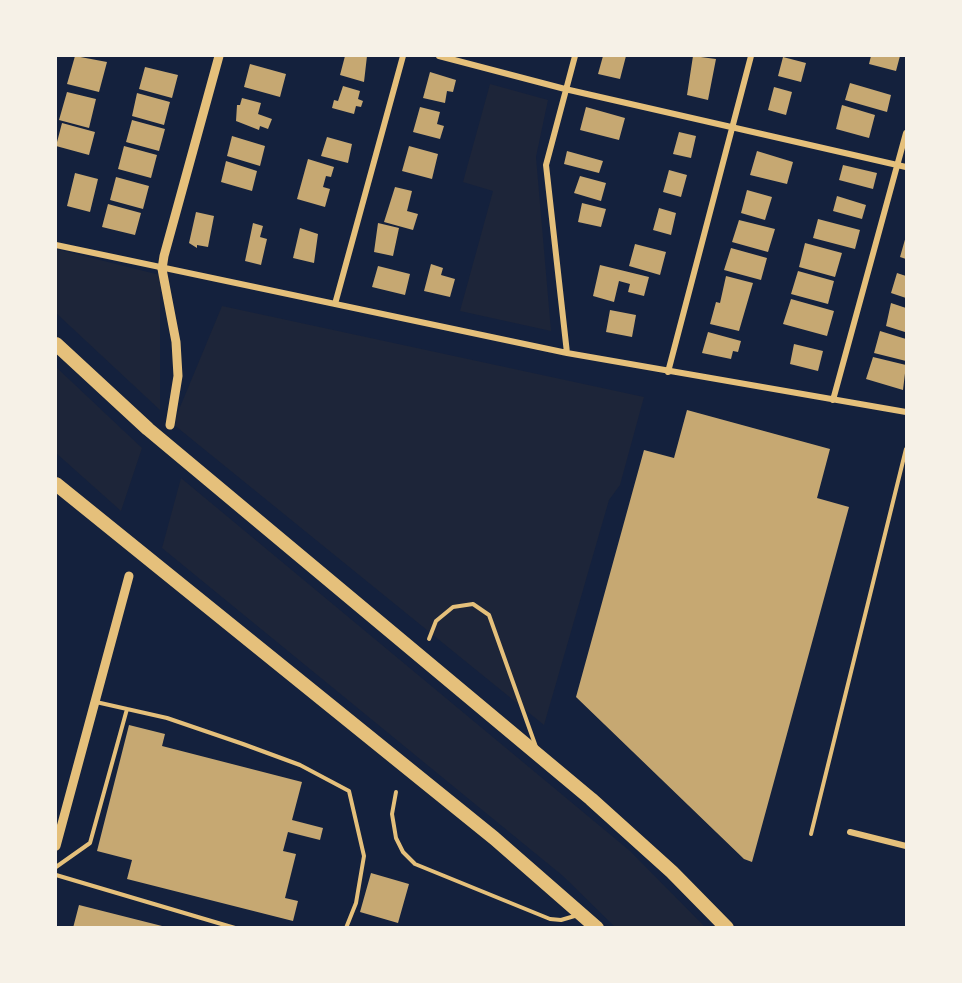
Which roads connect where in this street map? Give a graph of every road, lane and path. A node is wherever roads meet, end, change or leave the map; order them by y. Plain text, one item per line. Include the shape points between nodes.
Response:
1 (219, 56) edge
2 (403, 56) edge
3 (439, 56) edge
4 (575, 56) edge
5 (751, 56) edge
6 (566, 89) junction
7 (731, 127) junction
8 (906, 133) edge
9 (898, 165) junction
10 (906, 167) edge
11 (56, 245) edge
12 (162, 269) junction
13 (335, 304) junction
14 (56, 344) edge
15 (567, 353) junction
16 (668, 372) junction
17 (833, 400) junction
18 (906, 412) edge
19 (170, 425) dead end
20 (906, 449) edge
21 (56, 484) edge
22 (129, 576) dead end
23 (429, 639) dead end
24 (95, 702) junction
25 (127, 709) junction
26 (540, 756) junction
27 (396, 792) dead end
28 (850, 832) dead end
29 (811, 834) dead end
30 (56, 846) edge
31 (906, 846) edge
32 (56, 867) edge
33 (56, 875) edge
34 (581, 914) junction
35 (235, 927) edge
36 (346, 927) edge
37 (597, 927) edge
38 (728, 927) edge

1 - 12 street
2 - 13 street
3 - 6 street
4 - 6 street
5 - 7 street
6 - 7 street
6 - 15 street via 546,165
7 - 9 street
7 - 16 street
8 - 9 street
9 - 10 street
9 - 17 street
11 - 12 street
12 - 13 street
12 - 19 street via 176,342 178,376
13 - 15 street
14 - 26 highway via 148,429
15 - 16 street
16 - 17 street
17 - 18 street
20 - 29 lane
21 - 34 highway via 501,844
22 - 24 street
23 - 26 lane via 436,621 453,608 473,604 489,615
24 - 25 lane
24 - 30 street
25 - 32 lane via 90,843
25 - 36 lane via 167,718 300,765 349,792 364,856 356,903
26 - 38 highway via 632,835
27 - 34 lane via 394,831 403,852 415,864 550,919
28 - 31 street
33 - 35 lane
34 - 37 highway

